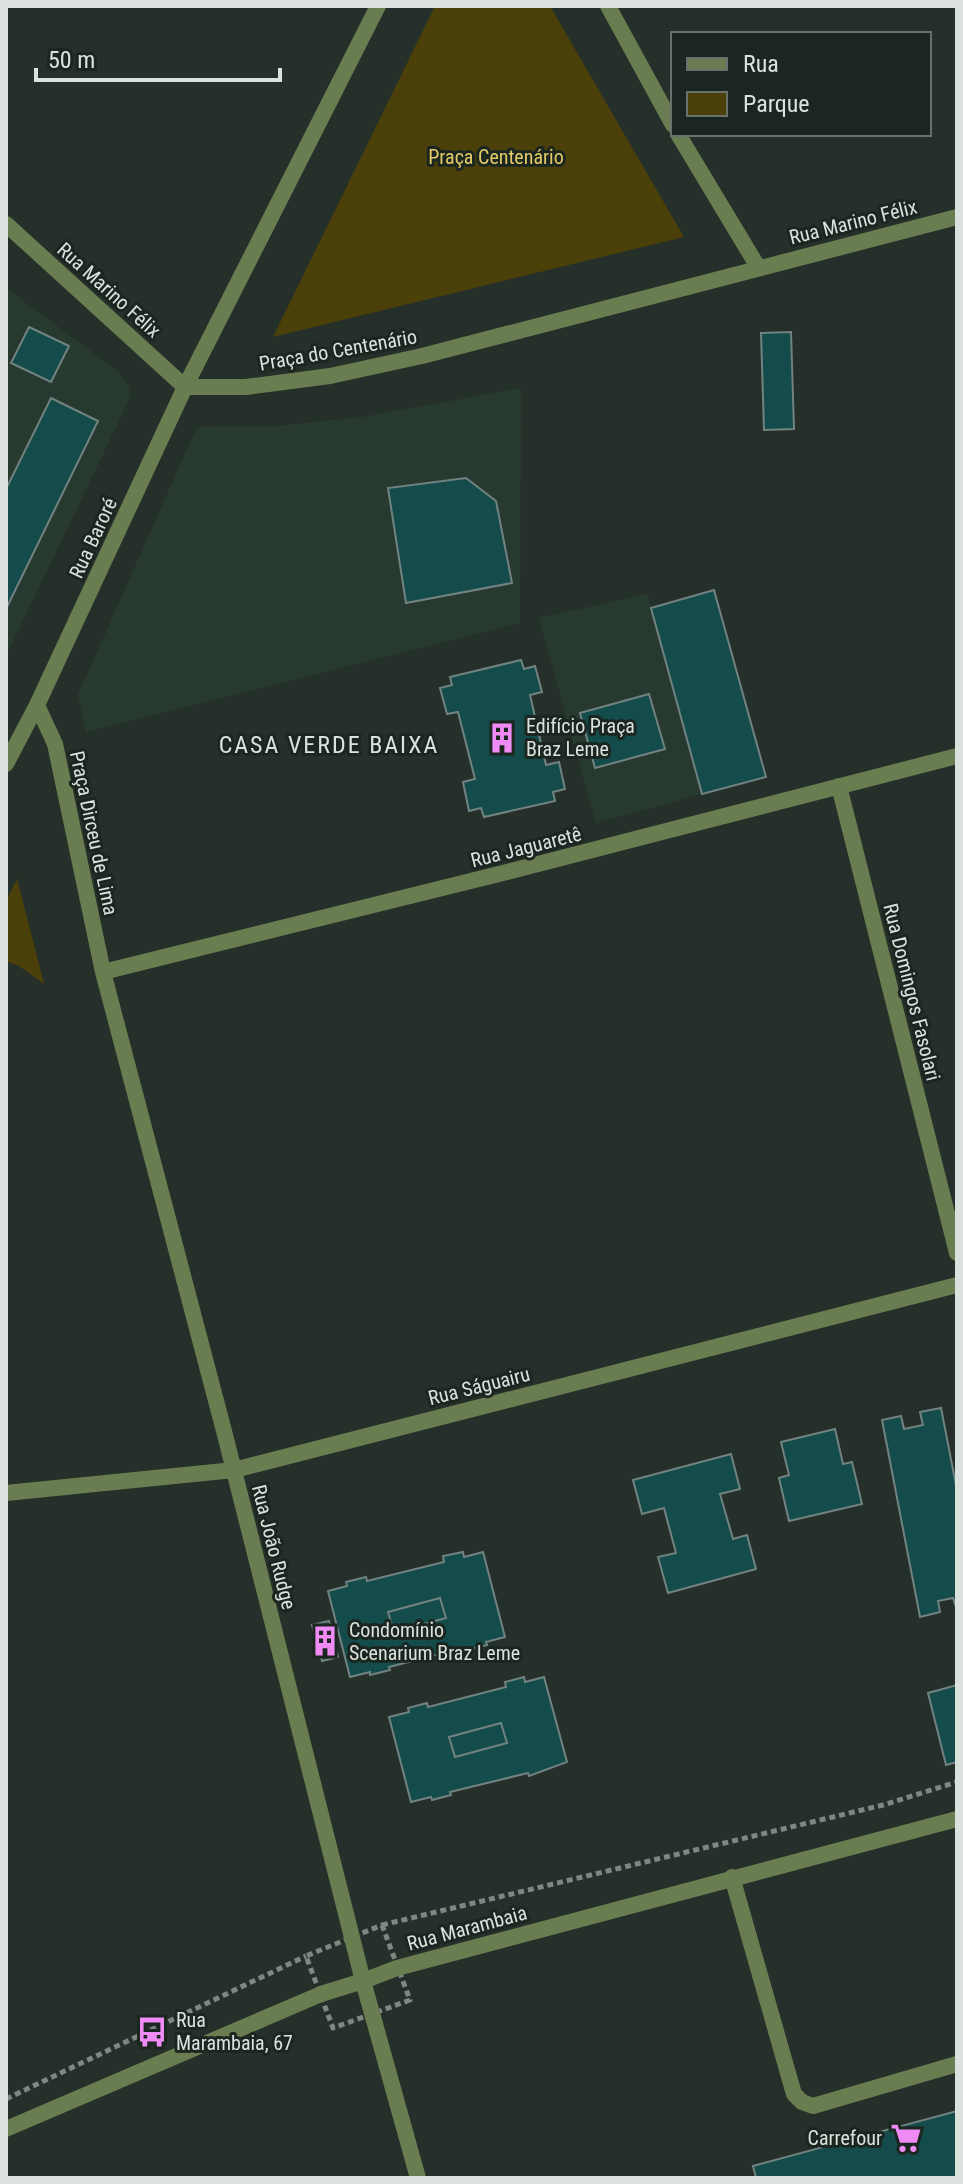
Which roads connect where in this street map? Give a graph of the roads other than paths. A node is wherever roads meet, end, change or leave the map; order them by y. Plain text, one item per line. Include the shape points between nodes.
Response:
1 (378, 6) edge
2 (608, 6) edge
3 (671, 121) edge
4 (679, 136) edge
5 (957, 217) edge
6 (6, 224) edge
7 (758, 267) junction
8 (185, 387) junction
9 (37, 705) junction
10 (957, 756) edge
11 (6, 764) edge
12 (839, 786) junction
13 (103, 972) junction
14 (957, 1253) edge
15 (957, 1285) edge
16 (234, 1470) junction
17 (6, 1493) edge
18 (957, 1819) edge
19 (732, 1877) junction
20 (363, 1981) junction
21 (957, 2064) edge
22 (6, 2129) edge
23 (418, 2178) edge

1 - 8 street
2 - 3 street
4 - 7 street
5 - 7 street, Rua Marino Félix
6 - 8 street, Rua Marino Félix
7 - 8 street, Praça do Centenário via 330,376 246,387
8 - 9 street, Rua Baroré
9 - 11 street
9 - 13 street, Praça Dirceu de Lima via 55,744
10 - 12 street, Rua Jaguaretê
12 - 13 street, Rua Jaguaretê
12 - 14 street, Rua Domingos Fasolari
13 - 16 street, Rua João Rudge
15 - 16 street, Rua Ságuairu
16 - 17 street, Rua Ságuairu
16 - 20 street, Rua João Rudge
18 - 19 street, Rua Marambaia
19 - 20 street, Rua Marambaia
19 - 21 street via 794,2094 802,2102 813,2106
20 - 22 street, Rua Marambaia via 321,1994
20 - 23 street, Rua João Rudge

